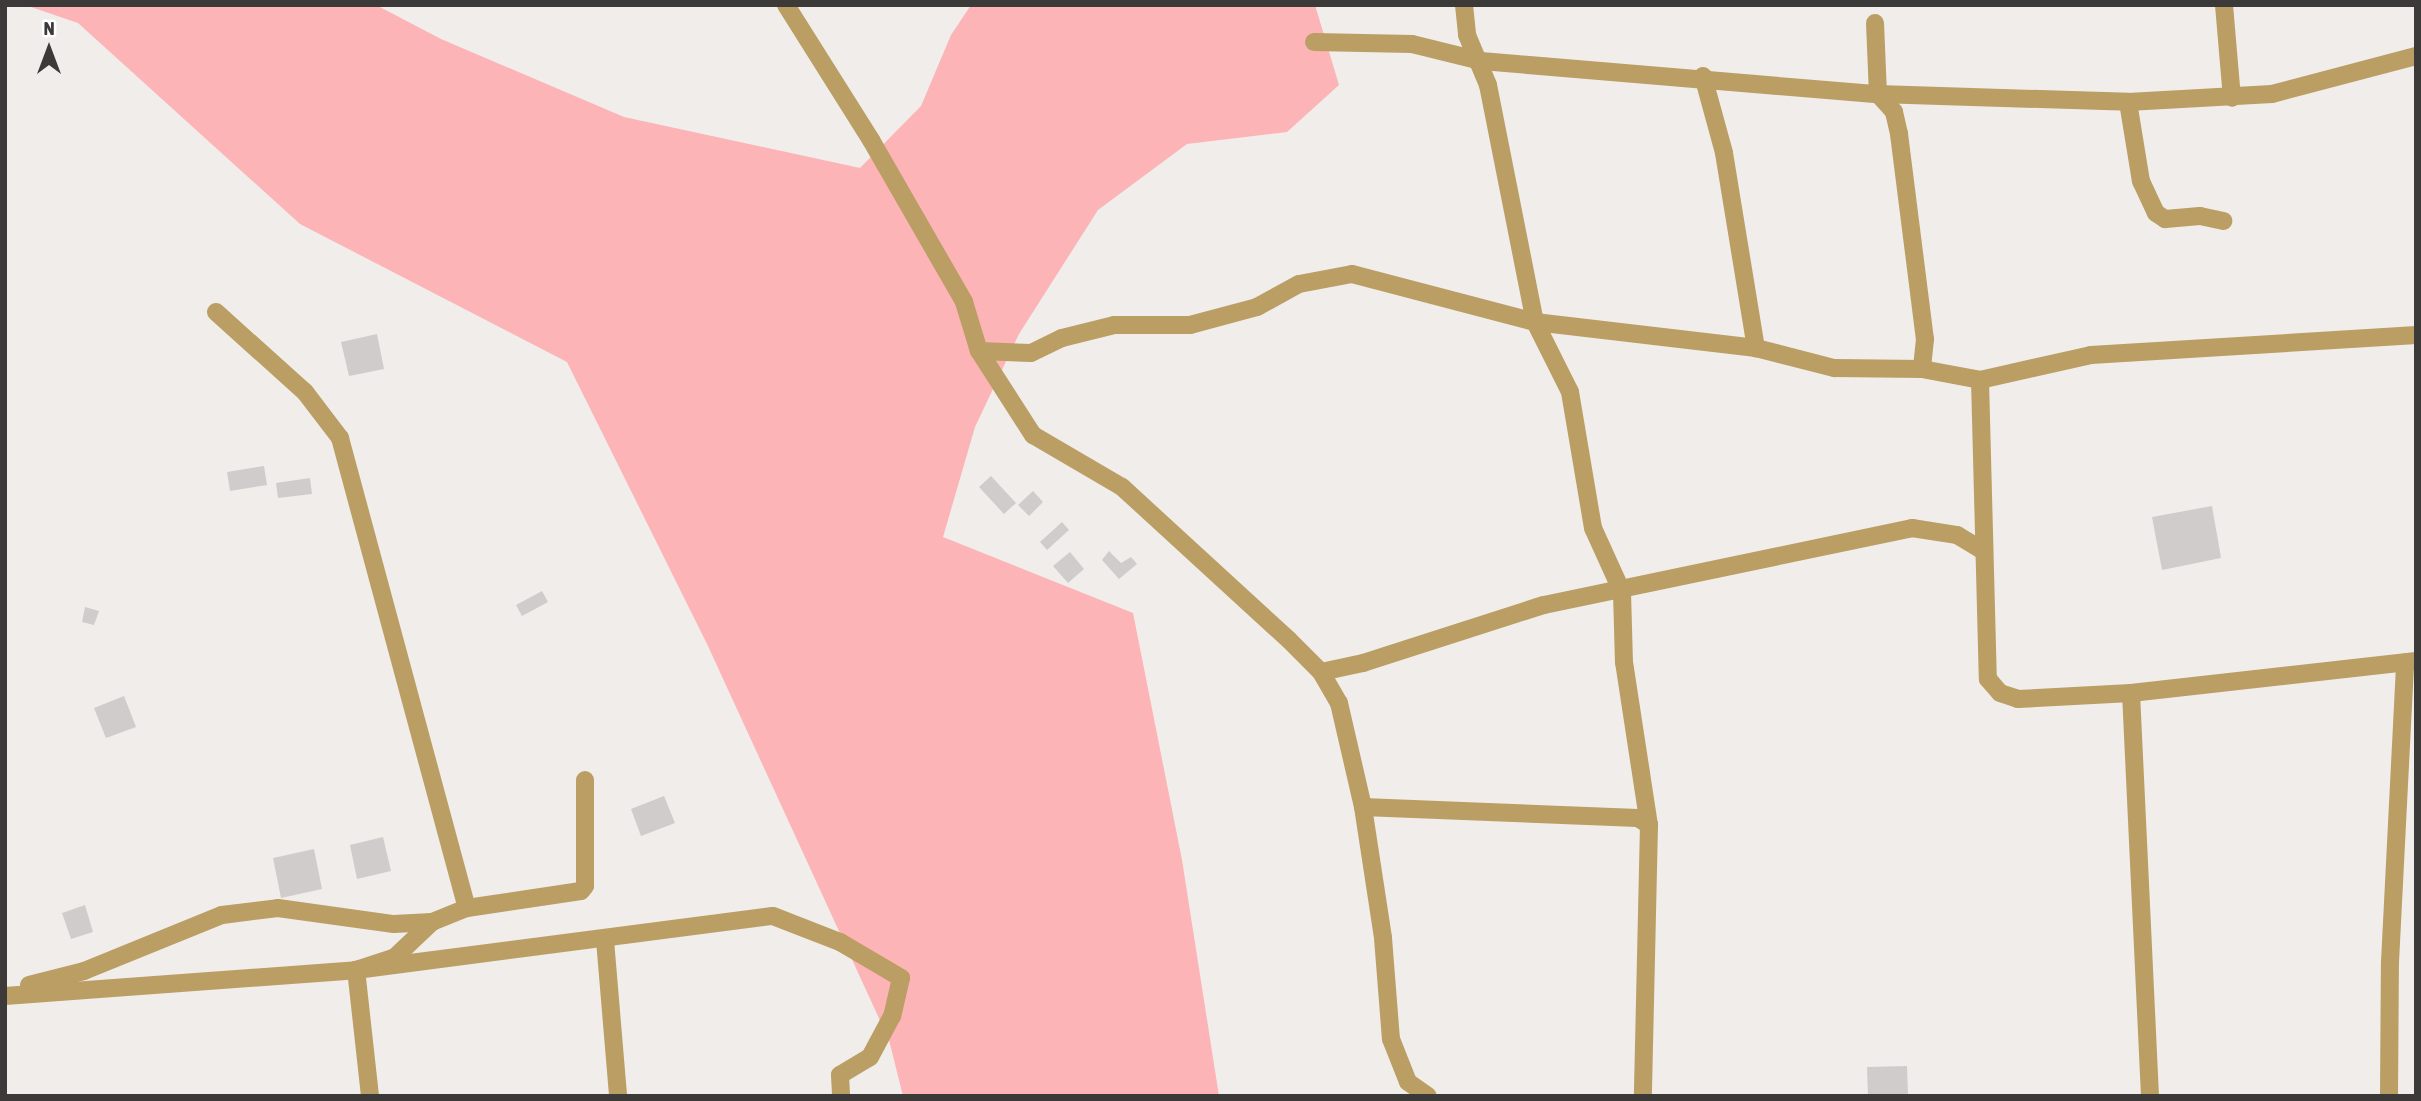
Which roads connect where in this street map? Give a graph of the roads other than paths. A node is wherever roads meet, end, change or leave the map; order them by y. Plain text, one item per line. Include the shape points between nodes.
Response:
1 (786, 5) edge
2 (1464, 5) edge
3 (2224, 5) edge
4 (1875, 23) dead end
5 (1314, 41) dead end
6 (2416, 56) edge
7 (1481, 61) junction
8 (1703, 76) junction
9 (1878, 94) junction
10 (2232, 98) junction
11 (2128, 102) junction
12 (2223, 220) dead end
13 (216, 312) dead end
14 (1535, 322) junction
15 (2416, 335) edge
16 (1756, 348) junction
17 (979, 351) junction
18 (1922, 369) junction
19 (1980, 380) junction
20 (1984, 551) junction
21 (1622, 592) junction
22 (2410, 662) edge
23 (1321, 671) junction
24 (2131, 693) junction
25 (585, 780) dead end
26 (1363, 807) junction
27 (1649, 825) junction
28 (467, 908) junction
29 (432, 922) junction
30 (606, 940) junction
31 (356, 970) junction
32 (5, 988) edge
33 (5, 996) edge
34 (370, 1096) edge
35 (618, 1096) edge
36 (841, 1096) edge
37 (1428, 1096) edge
38 (1643, 1096) edge
39 (2150, 1096) edge
40 (2389, 1096) edge

1 - 17 street via 820,53 964,302
2 - 7 street via 1467,35
3 - 10 street
4 - 9 street
5 - 7 street via 1412,44
6 - 10 street via 2310,85
7 - 8 street
7 - 14 street
8 - 9 street
8 - 16 street via 1724,153
9 - 11 street
9 - 18 street via 1894,112 1899,134 1925,339
10 - 11 street
11 - 12 street via 2141,181 2156,213 2165,219 2200,216
13 - 28 street via 305,392 340,438
14 - 16 street
14 - 17 street via 1352,274 1299,284 1257,307 1190,325 1114,325 1062,338 1031,353
14 - 21 street via 1570,392 1594,528
15 - 19 street via 2091,355
16 - 18 street via 1834,368
17 - 23 street via 1033,435 1122,487
18 - 19 street
19 - 20 street
20 - 21 street via 1957,535 1912,528
20 - 24 street via 1987,679 2000,693 2018,699
21 - 23 street via 1544,605 1363,663
21 - 27 street via 1625,662
22 - 24 street
22 - 40 street via 2390,962
23 - 26 street via 1339,704
24 - 39 street
25 - 28 street via 585,886 581,891
26 - 27 street via 1638,818
26 - 37 street via 1391,1039 1408,1082
27 - 38 street
28 - 29 street
29 - 31 street via 394,958
29 - 32 street via 394,924 278,908 222,915 84,971
30 - 31 street
30 - 35 street
30 - 36 street via 773,916 840,942 901,978 892,1016 870,1057 840,1075
31 - 33 street
31 - 34 street

